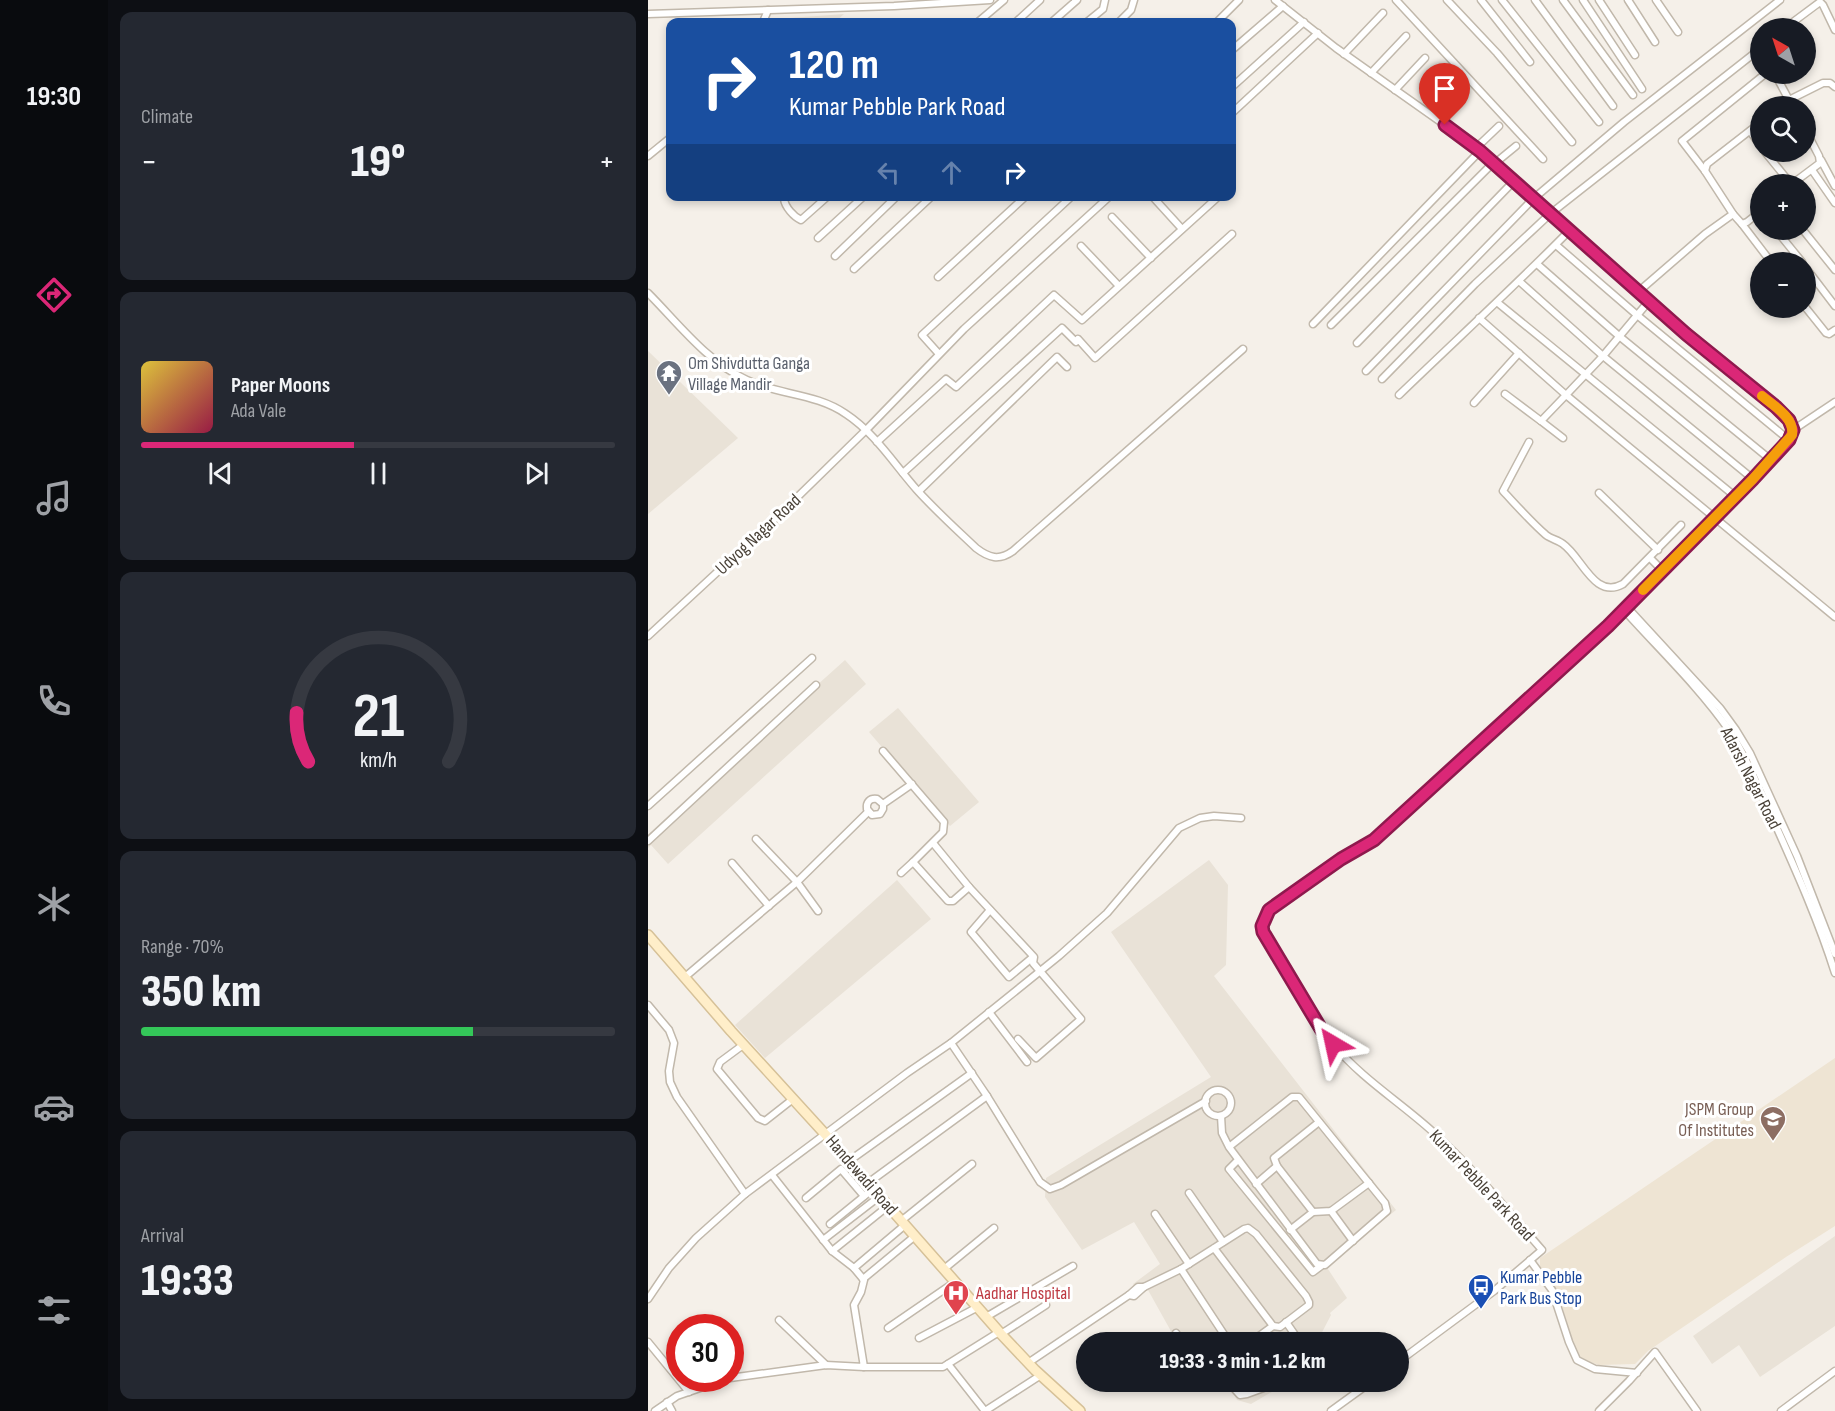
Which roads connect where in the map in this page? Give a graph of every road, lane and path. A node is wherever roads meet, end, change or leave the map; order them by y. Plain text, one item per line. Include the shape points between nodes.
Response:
1 (990, 0) edge
2 (1004, 0) edge
3 (1040, 0) edge
4 (1076, 0) edge
5 (1085, 0) edge
6 (1105, 0) edge
7 (1134, 0) edge
8 (1230, 0) edge
9 (1239, 0) edge
10 (1275, 0) edge
11 (1396, 0) edge
12 (1448, 0) edge
13 (1481, 0) edge
14 (1502, 0) edge
15 (1535, 0) edge
16 (1563, 0) edge
17 (1583, 0) edge
18 (1599, 0) edge
19 (1628, 0) edge
20 (1656, 0) edge
21 (1780, 0) edge
22 (1822, 2) edge
23 (1283, 6) junction
24 (1232, 8) junction
25 (768, 10) junction
26 (1383, 13) dead end
27 (648, 14) edge
28 (765, 18) edge
29 (983, 18) edge
30 (1020, 18) edge
31 (1056, 18) edge
32 (1092, 18) edge
33 (1123, 18) edge
34 (1221, 18) edge
35 (1798, 18) edge
36 (1304, 22) junction
37 (1835, 30) edge
38 (1678, 32) dead end
39 (1318, 33) junction
40 (1406, 36) dead end
41 (1655, 42) dead end
42 (1236, 47) edge
43 (1344, 54) junction
44 (1635, 55) dead end
45 (1750, 57) edge
46 (1425, 58) dead end
47 (1530, 62) dead end
48 (1371, 73) junction
49 (1236, 83) edge
50 (1753, 84) edge
51 (1835, 87) edge
52 (1642, 89) dead end
53 (1395, 90) junction
54 (1633, 95) dead end
55 (1802, 96) edge
56 (1613, 106) dead end
57 (1236, 109) edge
58 (1599, 122) dead end
59 (1499, 126) dead end
60 (1750, 131) edge
61 (666, 141) edge
62 (1572, 142) dead end
63 (1516, 146) dead end
64 (1478, 149) junction
65 (1816, 151) edge
66 (648, 156) edge
67 (1543, 159) dead end
68 (1820, 159) junction
69 (1774, 162) edge
70 (1494, 164) junction
71 (1812, 170) junction
72 (1705, 171) junction
73 (1783, 174) edge
74 (1806, 174) edge
75 (1514, 182) junction
76 (1835, 186) edge
77 (1533, 199) junction
78 (1834, 200) edge
79 (784, 201) edge
80 (822, 201) edge
81 (859, 201) edge
82 (892, 201) edge
83 (927, 201) edge
84 (1021, 201) edge
85 (1067, 201) edge
86 (1105, 201) edge
87 (1157, 201) edge
88 (1211, 201) edge
89 (1550, 214) junction
90 (1733, 214) junction
91 (1112, 217) dead end
92 (1750, 220) edge
93 (1742, 224) junction
94 (1182, 229) junction
95 (1569, 231) junction
96 (1232, 234) dead end
97 (818, 238) dead end
98 (1784, 240) edge
99 (1811, 240) edge
100 (1556, 245) junction
101 (1081, 246) dead end
102 (1763, 252) edge
103 (1794, 252) edge
104 (835, 256) dead end
105 (1151, 258) junction
106 (1537, 264) junction
107 (854, 269) dead end
108 (1835, 270) edge
109 (938, 277) dead end
110 (1519, 281) junction
111 (1816, 281) edge
112 (1119, 286) junction
113 (1638, 292) junction
114 (648, 293) edge
115 (1649, 301) junction
116 (1498, 303) junction
117 (1835, 306) edge
118 (1637, 315) junction
119 (1479, 318) junction
120 (1814, 318) edge
121 (1313, 324) dead end
122 (1331, 326) dead end
123 (1835, 330) edge
124 (1619, 336) junction
125 (1357, 343) dead end
126 (1243, 349) dead end
127 (1519, 353) junction
128 (939, 354) junction
129 (1603, 356) junction
130 (1066, 367) dead end
131 (1366, 370) dead end
132 (1586, 374) junction
133 (1382, 379) dead end
134 (1400, 394) dead end
135 (1505, 394) dead end
136 (1566, 395) junction
137 (1835, 402) edge
138 (1474, 403) dead end
139 (1541, 421) junction
140 (866, 430) junction
141 (1793, 430) junction
142 (1563, 438) dead end
143 (1789, 440) junction
144 (877, 442) junction
145 (1529, 442) dead end
146 (1771, 460) junction
147 (903, 473) junction
148 (1753, 479) junction
149 (919, 491) junction
150 (1599, 493) dead end
151 (1736, 497) junction
152 (1715, 519) junction
153 (1681, 525) dead end
154 (1658, 550) junction
155 (1650, 558) junction
156 (1662, 570) junction
157 (1625, 608) junction
158 (1835, 617) edge
159 (648, 636) edge
160 (812, 658) dead end
161 (816, 685) dead end
162 (883, 751) dead end
163 (912, 784) junction
164 (883, 804) junction
165 (648, 806) edge
166 (868, 812) junction
167 (1241, 818) dead end
168 (756, 839) dead end
169 (648, 842) edge
170 (933, 843) junction
171 (914, 862) junction
172 (732, 863) dead end
173 (901, 873) dead end
174 (797, 882) junction
175 (969, 887) junction
176 (769, 906) junction
177 (990, 910) junction
178 (818, 911) dead end
179 (648, 934) edge
180 (1835, 954) edge
181 (1034, 957) junction
182 (1040, 971) junction
183 (1835, 973) edge
184 (685, 977) junction
185 (648, 1005) edge
186 (989, 1012) junction
187 (1018, 1039) dead end
188 (951, 1043) junction
189 (743, 1045) junction
190 (1028, 1062) dead end
191 (972, 1073) junction
192 (987, 1096) junction
193 (793, 1098) junction
194 (1206, 1101) junction
195 (1221, 1116) junction
196 (1319, 1122) junction
197 (825, 1134) junction
198 (1228, 1147) junction
199 (1238, 1160) junction
200 (849, 1161) junction
201 (972, 1164) dead end
202 (1277, 1166) junction
203 (772, 1175) junction
204 (1369, 1183) junction
205 (852, 1184) junction
206 (1256, 1184) junction
207 (871, 1186) junction
208 (1189, 1193) dead end
209 (745, 1194) junction
210 (864, 1196) junction
211 (806, 1198) dead end
212 (888, 1206) junction
213 (1331, 1211) junction
214 (1313, 1212) junction
215 (1155, 1214) dead end
216 (903, 1223) junction
217 (830, 1224) dead end
218 (994, 1228) dead end
219 (1290, 1230) junction
220 (915, 1236) junction
221 (824, 1240) junction
222 (1353, 1241) junction
223 (1223, 1242) junction
224 (1214, 1248) junction
225 (832, 1251) junction
226 (1530, 1260) junction
227 (1189, 1264) junction
228 (1073, 1266) dead end
229 (1320, 1266) junction
230 (854, 1268) junction
231 (944, 1269) junction
232 (1181, 1269) junction
233 (863, 1279) junction
234 (955, 1282) junction
235 (648, 1299) edge
236 (1046, 1305) dead end
237 (978, 1307) junction
238 (986, 1317) junction
239 (779, 1320) dead end
240 (1286, 1322) junction
241 (1273, 1326) junction
242 (888, 1328) dead end
243 (1222, 1332) edge
244 (1265, 1332) edge
245 (1293, 1332) edge
246 (1000, 1333) junction
247 (919, 1338) dead end
248 (648, 1342) edge
249 (1409, 1354) edge
250 (1028, 1363) junction
251 (666, 1364) edge
252 (948, 1364) junction
253 (826, 1365) junction
254 (864, 1367) junction
255 (1835, 1371) edge
256 (1637, 1373) junction
257 (1041, 1375) junction
258 (744, 1376) edge
259 (689, 1392) edge
260 (1237, 1392) edge
261 (1255, 1392) edge
262 (1357, 1392) edge
263 (667, 1402) junction
264 (655, 1411) edge
265 (672, 1411) edge
266 (1080, 1411) edge
267 (1331, 1411) edge
268 (1599, 1411) edge
269 (1697, 1411) edge
270 (1781, 1411) edge

1 - 25 street
2 - 29 street
3 - 30 street
4 - 5 street
4 - 31 street
6 - 32 street via 1103,9
7 - 33 street
8 - 24 street
9 - 24 street
10 - 23 street
11 - 67 street
12 - 62 street
13 - 47 street
14 - 58 street
15 - 56 street
16 - 54 street
17 - 52 street
18 - 44 street
19 - 41 street
20 - 38 street
21 - 77 street
22 - 35 street
22 - 37 street
23 - 36 street
23 - 42 street
24 - 34 street
25 - 27 street
25 - 28 street
26 - 43 street
36 - 39 street
36 - 49 street
39 - 43 street
39 - 57 street
40 - 48 street
43 - 48 street
45 - 89 street
46 - 53 street
48 - 53 street
50 - 72 street via 1682,141
51 - 55 street via 1822,83
53 - 64 street
59 - 64 street
60 - 72 street via 1707,164
61 - 66 street
63 - 70 street
64 - 70 street
64 - 121 street
65 - 68 street
68 - 71 street
68 - 76 street
69 - 73 street
70 - 75 street
70 - 122 street
71 - 74 street
71 - 78 street
72 - 90 street
75 - 77 street
75 - 125 street
77 - 89 street
77 - 131 street
79 - 80 street via 801,220
81 - 97 street
82 - 104 street
83 - 107 street
84 - 109 street
85 - 128 street via 922,335
86 - 128 street, Udyog Nagar Road
87 - 94 street
88 - 94 street
89 - 95 street
89 - 133 street
90 - 93 street
90 - 113 street
91 - 105 street
92 - 93 street
93 - 102 street
94 - 105 street
95 - 100 street
95 - 113 street
96 - 147 street via 1095,358 1062,328
98 - 103 street
99 - 108 street
100 - 106 street
100 - 118 street
101 - 112 street
105 - 112 street
106 - 110 street
106 - 124 street
110 - 116 street
110 - 129 street
111 - 117 street
112 - 144 street via 1082,320 1054,295 956,387 946,379
113 - 115 street
114 - 140 street via 725,368 748,381 831,405
115 - 118 street
115 - 141 street via 1776,407
116 - 119 street
116 - 132 street
118 - 124 street
118 - 143 street
119 - 127 street
119 - 134 street
120 - 123 street via 1826,333
124 - 129 street
124 - 146 street
126 - 149 street via 1005,556 991,557 976,548
127 - 136 street
127 - 138 street
128 - 140 street, Udyog Nagar Road
129 - 132 street
129 - 148 street
130 - 149 street via 1057,357
132 - 136 street
132 - 151 street
135 - 139 street
136 - 139 street
136 - 152 street
137 - 141 street
139 - 142 street
140 - 144 street
140 - 159 street, Udyog Nagar Road
141 - 143 street
143 - 146 street
144 - 147 street
145 - 155 street via 1503,491 1548,536 1564,544 1587,573 1609,588 1623,584
146 - 148 street
147 - 149 street
148 - 151 street
150 - 154 street
151 - 152 street
152 - 156 street
152 - 158 street
153 - 154 street
154 - 155 street
155 - 156 street
156 - 157 street
157 - 180 street, Adarsh Nagar Road via 1720,708 1750,753 1797,856
157 - 183 street, Adarsh Nagar Road via 1730,732 1784,843
157 - 226 street, Kumar Pebble Park Road via 1374,840 1269,910 1262,926 1333,1044 1362,1075 1439,1137 1483,1182 1542,1250
160 - 165 street
161 - 169 street
162 - 163 street
163 - 164 street
163 - 170 street via 944,822 943,832
164 - 166 street via 880,814
164 - 166 street via 871,799 866,806
166 - 174 street
167 - 182 street via 1200,818 1179,828 1107,913
168 - 174 street
170 - 171 street
170 - 175 street
171 - 173 street
171 - 175 street via 948,901
172 - 176 street
174 - 176 street
174 - 178 street
175 - 177 street
176 - 184 street
177 - 181 street
177 - 181 street via 971,932 1009,977
179 - 184 main road, Handewadi Road
181 - 182 street via 1033,963
182 - 186 street
182 - 187 street via 1081,1019 1036,1058
184 - 189 main road, Handewadi Road
185 - 209 street via 669,1030 674,1043 669,1071 677,1097
186 - 188 street
186 - 190 street
188 - 191 street
188 - 197 street
189 - 193 main road, Handewadi Road
189 - 193 street via 720,1062 717,1069 758,1118 765,1121
191 - 192 street
191 - 200 street
192 - 194 street via 1040,1182 1050,1189
192 - 207 street
193 - 197 main road, Handewadi Road
194 - 195 street via 1211,1114
194 - 195 street via 1211,1092 1226,1092 1231,1105
195 - 198 street
196 - 198 street via 1296,1096
196 - 202 street via 1274,1158
196 - 204 street
197 - 200 main road, Handewadi Road
197 - 203 street
198 - 199 street
199 - 206 street
199 - 229 street via 1229,1169 1313,1272
200 - 207 main road, Handewadi Road
201 - 216 street
202 - 206 street
202 - 214 street
203 - 209 street
203 - 221 street
204 - 213 street
204 - 222 street via 1387,1211
205 - 207 street
205 - 210 street
205 - 211 street via 841,1169
206 - 219 street
207 - 210 street
207 - 212 main road, Handewadi Road
207 - 221 street
208 - 223 street
209 - 235 street via 696,1238
210 - 217 street
212 - 216 main road, Handewadi Road
212 - 225 street
213 - 214 street
213 - 222 street
214 - 219 street
215 - 227 street
216 - 220 main road, Handewadi Road
216 - 230 street
218 - 231 street
219 - 229 street
220 - 231 main road, Handewadi Road
220 - 233 street
221 - 225 street
222 - 229 street
223 - 224 street
223 - 240 street via 1244,1229 1252,1230 1292,1278 1309,1302
224 - 227 street
224 - 241 street
225 - 230 street
226 - 249 street, Kumar Pebble Park Road
226 - 256 street via 1552,1290 1578,1360 1595,1370
227 - 232 street
228 - 238 street
230 - 233 street
231 - 234 main road, Handewadi Road
232 - 243 street
232 - 250 street via 1137,1287
233 - 254 street via 854,1305
234 - 237 main road, Handewadi Road
234 - 242 street
236 - 246 street
237 - 238 main road, Handewadi Road
237 - 247 street
238 - 246 main road, Handewadi Road
239 - 253 street
240 - 241 street via 1280,1327
240 - 245 street
241 - 244 street
246 - 250 main road, Handewadi Road
246 - 252 street
248 - 251 street
250 - 257 main road, Handewadi Road
252 - 254 street
252 - 257 street via 985,1411
253 - 254 street
253 - 258 street
255 - 270 street
256 - 268 street
256 - 269 street via 1655,1352
257 - 266 main road, Handewadi Road
259 - 263 street
260 - 261 street
262 - 267 street
263 - 264 street
263 - 265 street

